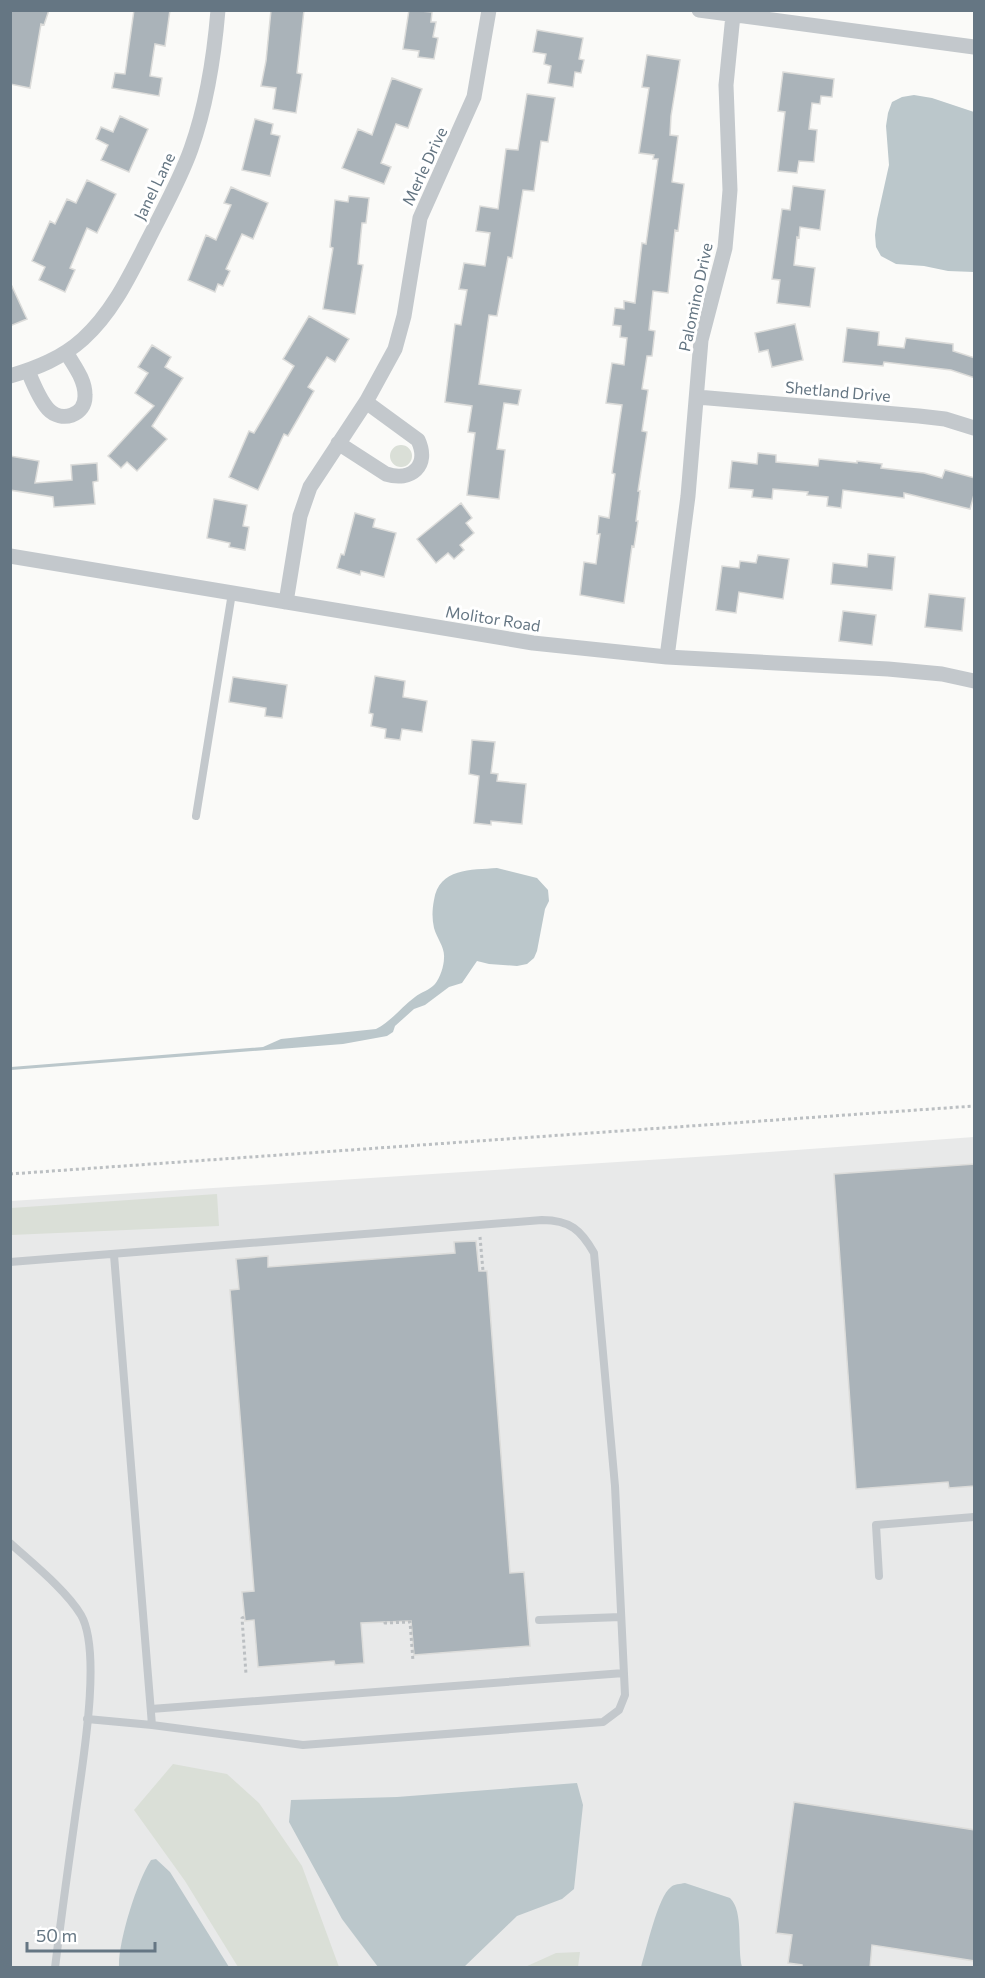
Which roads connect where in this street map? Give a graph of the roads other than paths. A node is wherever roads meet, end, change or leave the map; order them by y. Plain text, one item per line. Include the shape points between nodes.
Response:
1 (218, 10) edge
2 (489, 10) edge
3 (699, 10) edge
4 (733, 15) junction
5 (975, 47) edge
6 (66, 352) junction
7 (28, 371) junction
8 (10, 376) edge
9 (697, 397) junction
10 (366, 402) junction
11 (975, 428) edge
12 (338, 443) junction
13 (10, 556) edge
14 (232, 593) junction
15 (286, 602) junction
16 (667, 657) junction
17 (975, 681) edge
18 (196, 816) dead end
19 (114, 1255) junction
20 (10, 1262) edge
21 (975, 1517) edge
22 (10, 1544) edge
23 (879, 1576) dead end
24 (621, 1617) junction
25 (539, 1620) dead end
26 (624, 1673) junction
27 (151, 1709) junction
28 (87, 1719) junction
29 (152, 1725) junction
30 (55, 1968) edge

1 - 6 street, Janel Lane via 212,72 181,173 118,296 84,338
2 - 10 street, Merle Drive via 474,97 420,218 395,349
3 - 4 street
4 - 5 street
4 - 9 street, Palomino Drive via 726,85 728,215 723,258 701,340
6 - 7 street, Janel Lane
6 - 7 street via 81,377 86,399 76,413 62,416 48,409
7 - 8 street, Janel Lane
9 - 11 street, Shetland Drive via 919,416
9 - 16 street, Palomino Drive
10 - 12 street, Merle Drive
10 - 12 street via 418,440 422,459 418,467 404,477 395,477
12 - 15 street, Merle Drive via 304,503
13 - 14 street, Molitor Road
14 - 15 street, Molitor Road
14 - 18 lane
15 - 16 street, Molitor Road via 533,643
16 - 17 street, Molitor Road via 888,669
19 - 20 lane
19 - 24 lane via 542,1220 558,1220 576,1228 594,1253 615,1485
19 - 27 lane
21 - 23 lane via 876,1525
22 - 28 lane via 53,1582 81,1615 91,1654
24 - 25 lane
24 - 26 lane
26 - 27 lane
26 - 29 lane via 625,1695 619,1710 603,1722 303,1745
27 - 29 lane
28 - 29 lane
28 - 30 lane

